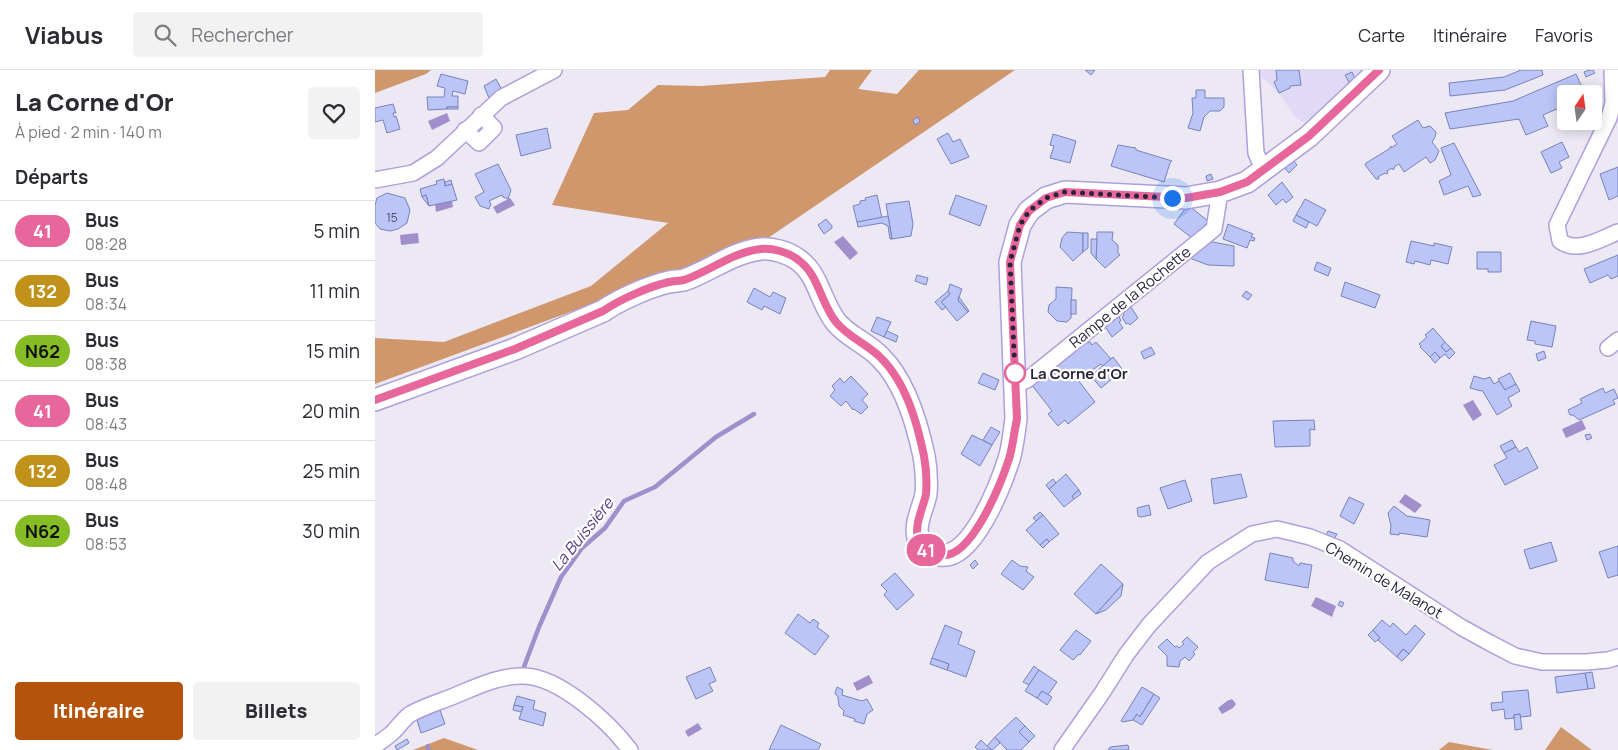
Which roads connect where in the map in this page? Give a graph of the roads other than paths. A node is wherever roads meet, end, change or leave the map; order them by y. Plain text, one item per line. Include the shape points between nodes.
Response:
1 (554, 70) edge
2 (1251, 70) edge
3 (1379, 70) edge
4 (1612, 70) edge
5 (1264, 171) junction
6 (375, 180) edge
7 (1220, 192) junction
8 (1618, 232) edge
9 (1015, 385) junction
10 (375, 400) edge
11 (1618, 657) edge
12 (375, 746) edge
13 (630, 750) edge
14 (1062, 750) edge

1 - 6 street via 501,98 437,158 413,173
2 - 5 street via 1257,153
3 - 5 main road via 1309,136
4 - 8 street via 1613,103 1609,118 1557,225 1560,242 1575,248
5 - 7 main road via 1247,182
7 - 9 street, Rampe de la Rochette via 1214,229 1027,380
7 - 9 main road via 1186,198 1065,192 1046,198 1029,211 1020,225 1010,262
9 - 10 main road via 1017,419 1002,478 974,535 956,552 946,556 932,554 921,547 918,538 926,494 925,458 912,411 896,377 880,356 835,322 810,269 780,251 763,249 747,252 683,280 668,282 615,302 603,311 515,349
11 - 14 street, Chemin de Malanot via 1586,662 1542,662 1515,656 1461,627 1340,549 1277,529 1252,534 1208,562 1126,654
12 - 13 street via 410,715 501,678 523,676 542,679 565,691 594,712

